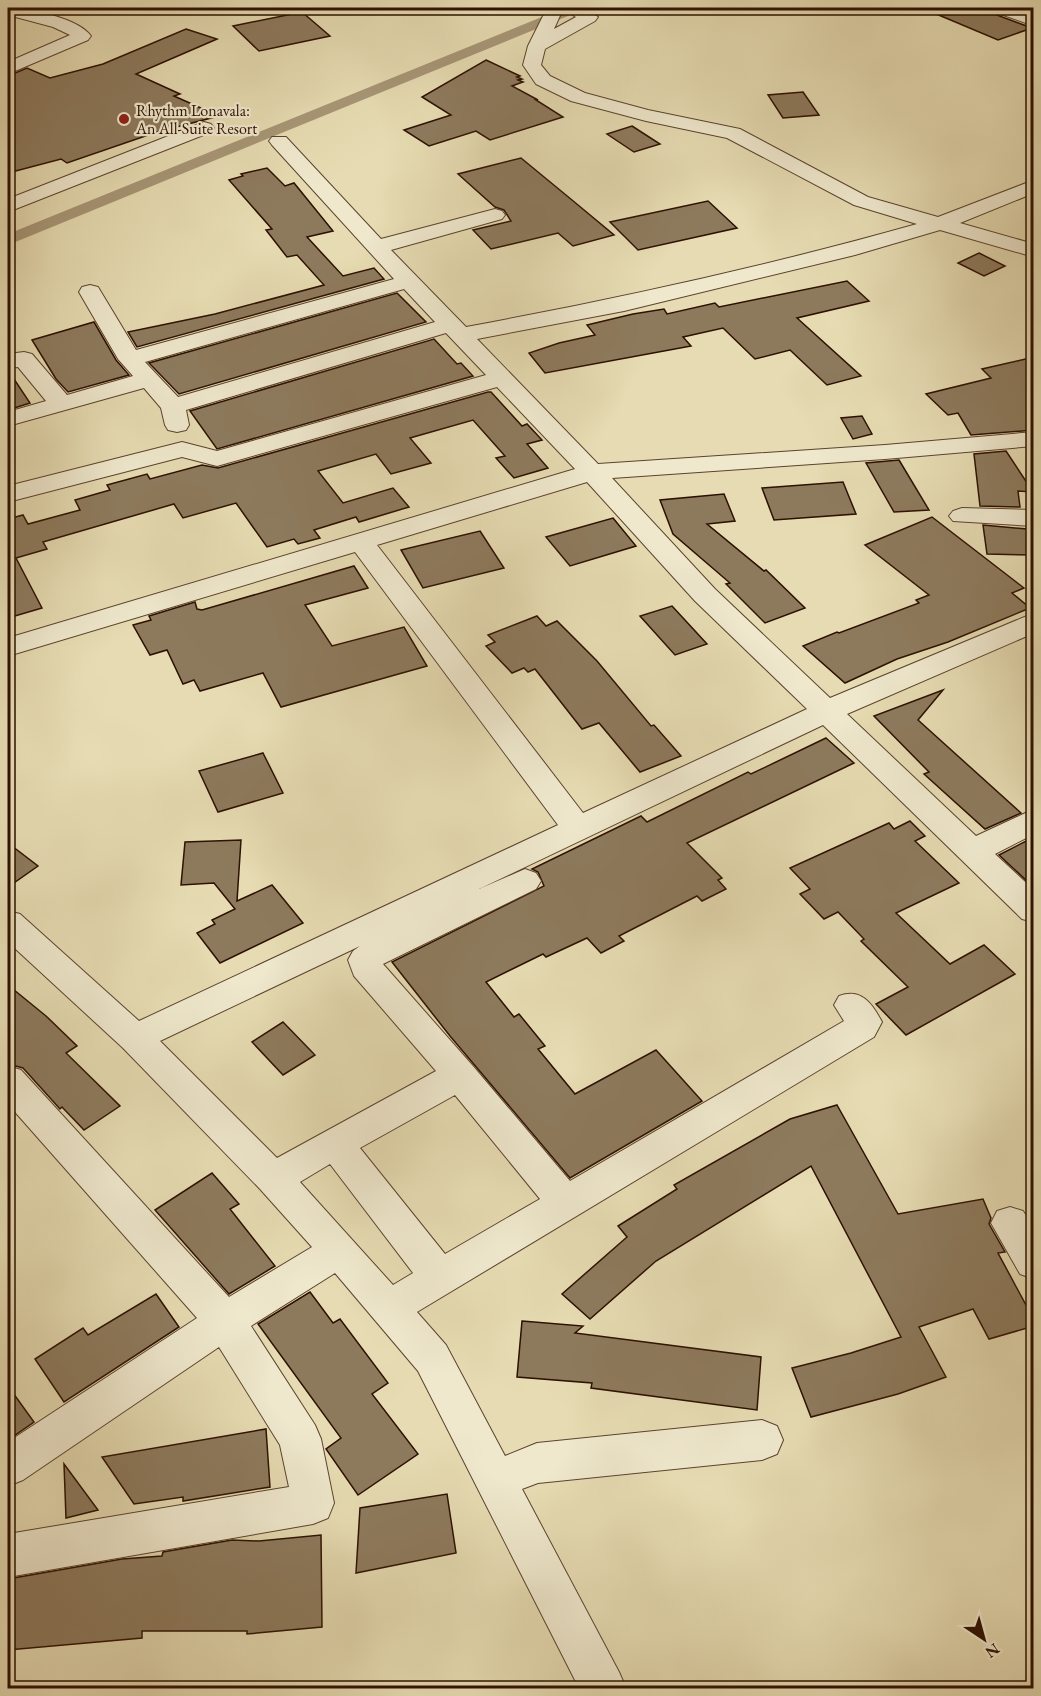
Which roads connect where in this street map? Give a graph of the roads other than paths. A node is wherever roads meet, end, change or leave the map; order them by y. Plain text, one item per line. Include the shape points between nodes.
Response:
1 (555, 8) edge
2 (571, 8) edge
3 (1001, 8) edge
4 (8, 10) edge
5 (1034, 21) edge
6 (539, 42) junction
7 (8, 69) edge
8 (204, 128) dead end
9 (279, 141) dead end
10 (1034, 186) edge
11 (8, 206) edge
12 (495, 215) dead end
13 (939, 224) junction
14 (376, 247) junction
15 (1034, 251) edge
16 (410, 281) junction
17 (90, 292) dead end
18 (457, 329) junction
19 (130, 359) junction
20 (8, 362) edge
21 (503, 378) junction
22 (148, 380) junction
23 (62, 404) junction
24 (173, 406) junction
25 (8, 419) edge
26 (1034, 439) edge
27 (182, 449) junction
28 (592, 472) junction
29 (8, 494) edge
30 (962, 516) dead end
31 (1034, 518) edge
32 (360, 542) junction
33 (1034, 622) edge
34 (8, 647) edge
35 (827, 711) junction
36 (1034, 820) edge
37 (578, 829) junction
38 (972, 852) junction
39 (525, 881) dead end
40 (1034, 910) edge
41 (8, 923) edge
42 (851, 1005) dead end
43 (135, 1038) junction
44 (460, 1075) junction
45 (8, 1081) edge
46 (335, 1143) junction
47 (273, 1178) junction
48 (566, 1204) junction
49 (1010, 1223) dead end
50 (339, 1250) junction
51 (1034, 1262) edge
52 (440, 1278) junction
53 (390, 1307) junction
54 (225, 1321) junction
55 (762, 1440) dead end
56 (8, 1466) edge
57 (495, 1480) junction
58 (8, 1556) edge
59 (603, 1689) edge

1 - 6 street
2 - 6 street via 589,17
3 - 5 street
4 - 7 street via 67,26 82,36
6 - 13 street via 532,65 543,80 578,97 733,133 861,201
8 - 11 street
9 - 14 street
10 - 13 street
12 - 14 street
13 - 15 street
13 - 18 street via 624,304
14 - 16 street
16 - 18 street
16 - 19 street
17 - 19 street
18 - 21 street
18 - 24 street
19 - 22 street
20 - 23 street via 24,359
21 - 27 street via 217,459
21 - 28 street
22 - 23 street
22 - 24 street
23 - 25 street
24 - 27 street
26 - 28 street
27 - 29 street
28 - 32 street
28 - 35 street via 705,595
30 - 31 street
32 - 34 street
32 - 37 street
33 - 35 street
35 - 37 street
35 - 38 street
36 - 38 street
37 - 43 street
38 - 40 street
39 - 44 street via 365,960 366,967
41 - 43 street
42 - 48 street via 865,1022 862,1027
43 - 47 street
44 - 46 street
44 - 48 street
45 - 54 street
46 - 47 street
46 - 52 street
47 - 50 street
48 - 52 street
49 - 51 street
50 - 53 street
50 - 54 street
52 - 53 street
53 - 57 street via 432,1358
54 - 56 street
54 - 58 street via 300,1440 313,1503
55 - 57 street via 537,1463
57 - 59 street

